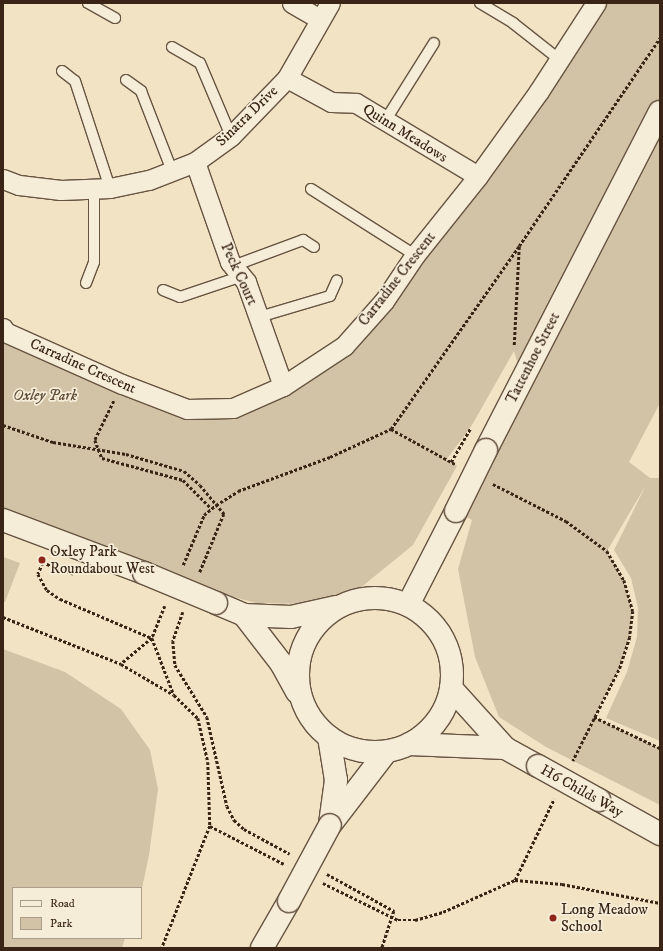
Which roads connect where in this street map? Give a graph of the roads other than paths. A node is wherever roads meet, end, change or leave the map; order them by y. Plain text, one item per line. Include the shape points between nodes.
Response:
1 (88, 3) edge
2 (292, 3) edge
3 (480, 3) edge
4 (596, 3) edge
5 (325, 11) edge
6 (115, 18) dead end
7 (434, 43) dead end
8 (172, 47) dead end
9 (560, 60) junction
10 (62, 71) dead end
11 (287, 78) junction
12 (126, 80) dead end
13 (660, 112) edge
14 (385, 120) junction
15 (231, 136) junction
16 (195, 162) junction
17 (172, 171) junction
18 (478, 176) junction
19 (3, 179) edge
20 (102, 188) junction
21 (311, 189) dead end
22 (314, 247) dead end
23 (415, 255) junction
24 (237, 271) junction
25 (337, 280) dead end
26 (86, 283) dead end
27 (163, 290) dead end
28 (259, 317) junction
29 (3, 328) edge
30 (283, 386) junction
31 (3, 520) edge
32 (341, 605) junction
33 (408, 605) junction
34 (244, 614) junction
35 (451, 688) junction
36 (306, 709) junction
37 (329, 737) junction
38 (410, 744) junction
39 (505, 748) junction
40 (386, 752) junction
41 (330, 825) junction
42 (660, 834) edge
43 (262, 948) edge

1 - 6 lane
2 - 5 street
3 - 9 lane via 513,23
4 - 9 street, Carradine Crescent
5 - 11 street, Sinatra Drive
7 - 14 lane
8 - 15 lane via 200,63
9 - 18 street, Carradine Crescent
10 - 20 lane via 75,81
11 - 14 street, Quinn Meadows via 331,102 356,103
11 - 15 street, Sinatra Drive
12 - 17 lane via 141,91
13 - 33 street, Tattenhoe Street, bridge
14 - 18 street, Quinn Meadows
15 - 16 street, Sinatra Drive
16 - 17 street, Sinatra Drive
16 - 24 street, Peck Court
17 - 20 street, Sinatra Drive via 149,180
18 - 23 street, Carradine Crescent
19 - 20 street, Sinatra Drive via 19,185 61,190
20 - 26 lane via 94,262
21 - 23 lane
22 - 24 lane via 303,240
23 - 30 street, Carradine Crescent via 384,301 344,346
24 - 27 lane via 180,297
24 - 28 street, Peck Court via 246,282
25 - 28 lane via 330,296
28 - 30 street, Peck Court
29 - 30 street, Carradine Crescent via 5,332 122,384 187,409 233,408
31 - 34 street, bridge
32 - 33 street via 363,598 378,598
32 - 34 street via 291,617
32 - 36 street via 321,619 307,639 299,662 298,686
33 - 35 street via 429,620 443,640 451,663
34 - 36 street via 281,662
35 - 38 street via 443,711 434,724
35 - 39 street, H6 Childs Way
36 - 37 street
37 - 40 street via 346,747 366,752
37 - 41 street via 336,780
38 - 39 street, H6 Childs Way
38 - 40 street
39 - 42 street, H6 Childs Way, bridge
40 - 41 street
41 - 43 street, bridge

